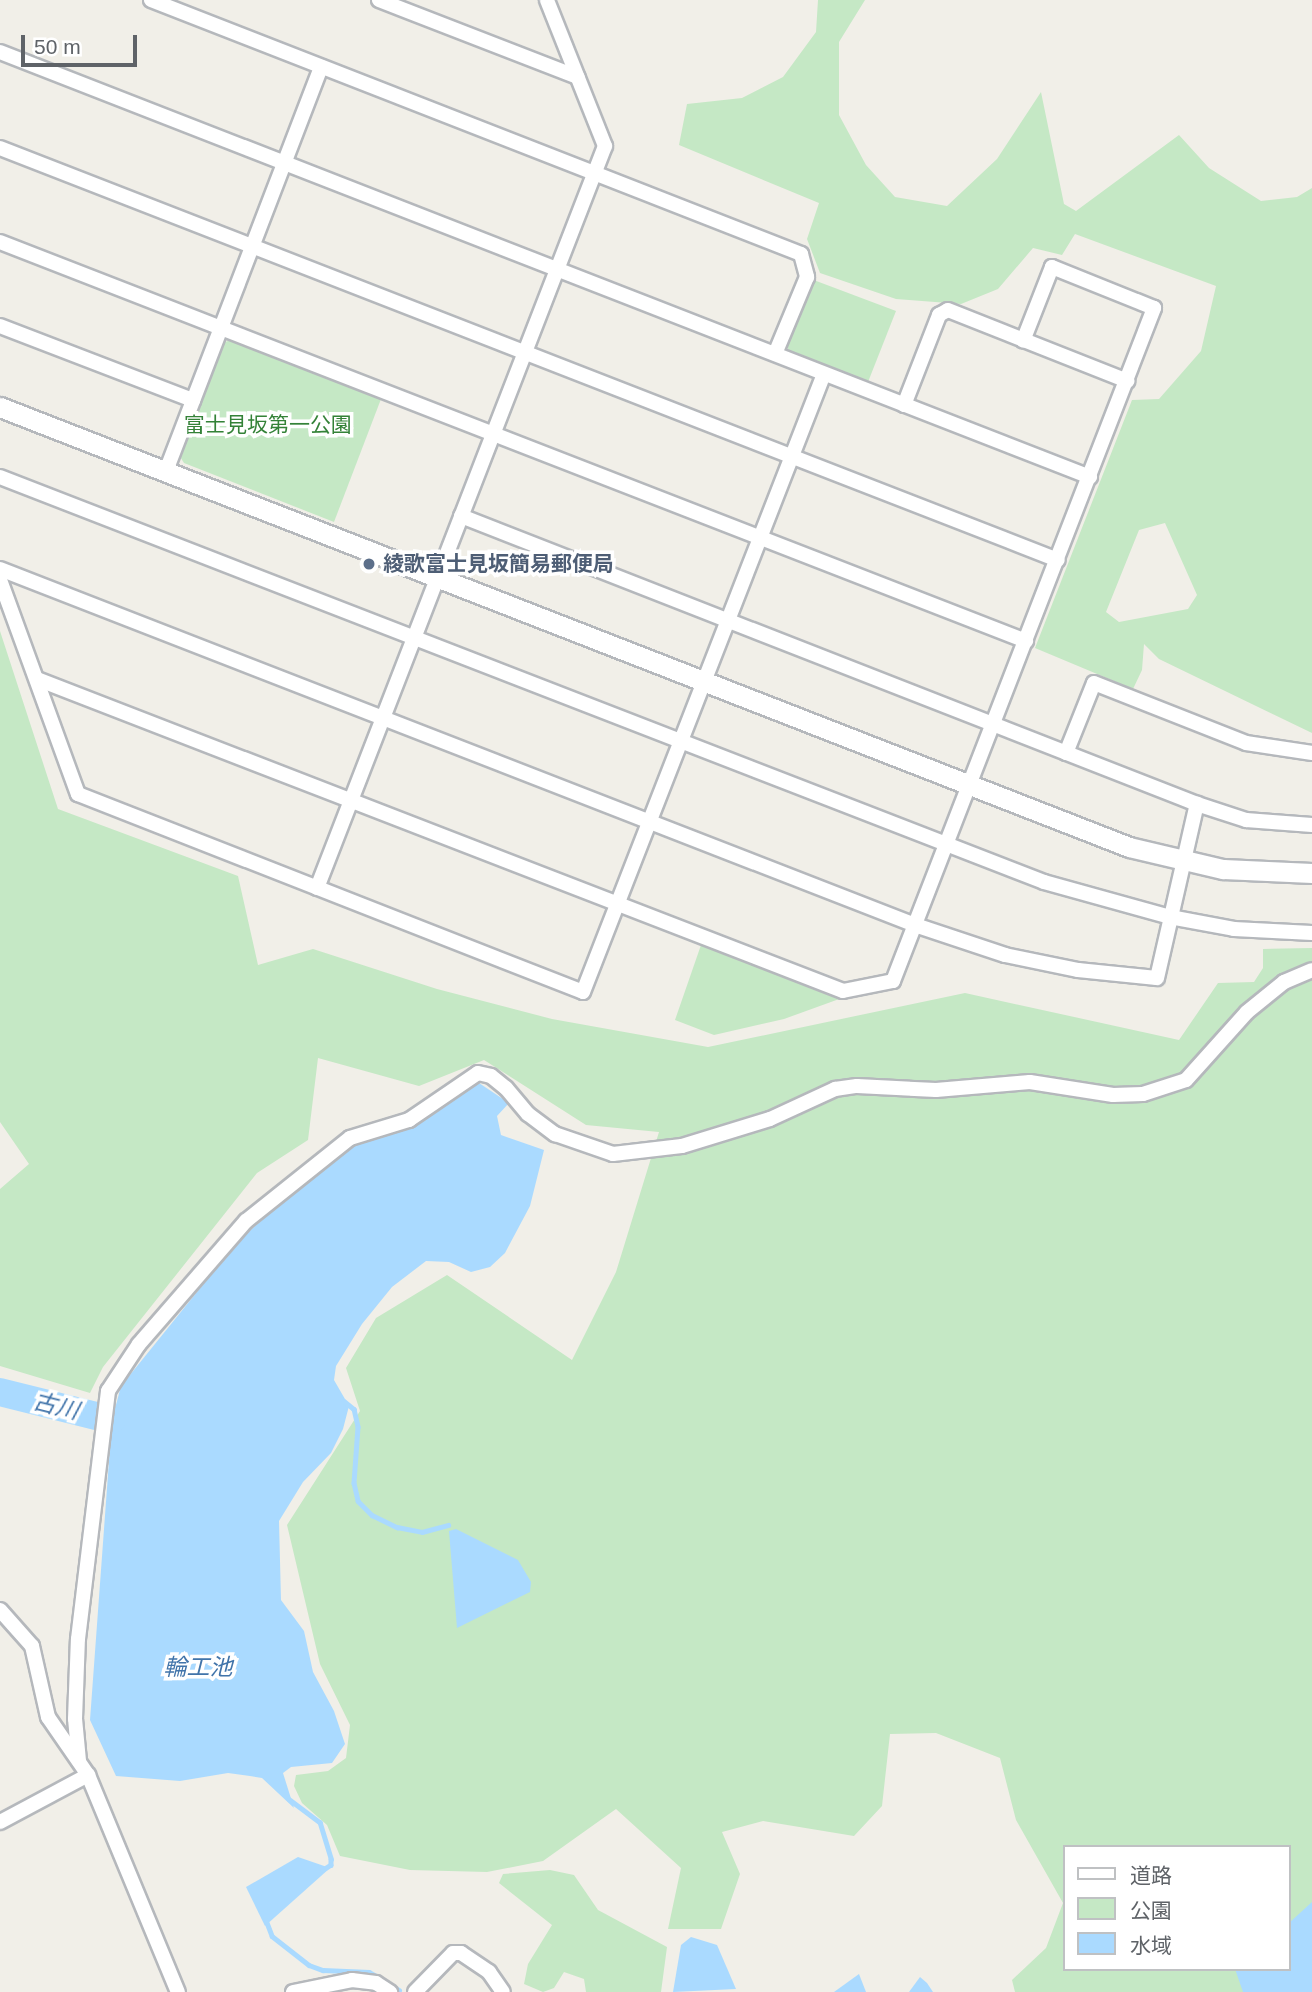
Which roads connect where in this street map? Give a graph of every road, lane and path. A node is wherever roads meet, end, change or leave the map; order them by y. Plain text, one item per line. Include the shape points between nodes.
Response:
1 (151, 0) edge
2 (379, 0) edge
3 (547, 0) edge
4 (0, 52) edge
5 (321, 67) junction
6 (578, 77) junction
7 (0, 148) edge
8 (284, 165) junction
9 (596, 173) junction
10 (0, 242) edge
11 (252, 246) junction
12 (558, 270) junction
13 (0, 326) edge
14 (221, 327) junction
15 (1023, 341) junction
16 (525, 352) junction
17 (775, 355) junction
18 (824, 374) junction
19 (1126, 381) junction
20 (193, 400) junction
21 (904, 405) junction
22 (0, 407) edge
23 (494, 432) junction
24 (792, 457) junction
25 (166, 471) junction
26 (0, 477) edge
27 (1090, 477) junction
28 (461, 516) junction
29 (761, 538) junction
30 (1058, 561) junction
31 (0, 569) edge
32 (438, 576) junction
33 (0, 580) edge
34 (728, 621) junction
35 (414, 638) junction
36 (1026, 641) junction
37 (37, 679) junction
38 (704, 681) junction
39 (383, 718) junction
40 (994, 724) junction
41 (680, 742) junction
42 (1066, 753) junction
43 (1312, 753) edge
44 (971, 785) junction
45 (351, 800) junction
46 (1197, 804) junction
47 (649, 821) junction
48 (1312, 825) edge
49 (947, 846) junction
50 (1182, 862) junction
51 (1312, 873) edge
52 (317, 888) junction
53 (617, 904) junction
54 (1170, 917) junction
55 (915, 925) junction
56 (1312, 933) edge
57 (1312, 970) edge
58 (0, 1610) edge
59 (79, 1761) junction
60 (88, 1775) junction
61 (0, 1822) edge
62 (178, 1992) edge
63 (293, 1992) edge
64 (390, 1992) edge
65 (415, 1992) edge
66 (503, 1992) edge

1 - 5 street
2 - 6 street
3 - 6 street
4 - 8 street
5 - 8 street
5 - 9 street
6 - 9 street via 606,146
7 - 11 street
8 - 11 street
8 - 12 street
9 - 12 street
9 - 17 street via 802,254 807,277
10 - 14 street
11 - 14 street
11 - 16 street
12 - 16 street
12 - 17 street
13 - 20 street
14 - 20 street
14 - 23 street
15 - 19 street
15 - 19 street via 1052,267 1154,308
15 - 21 street via 948,310 939,315
16 - 23 street
16 - 24 street
17 - 18 street
18 - 21 street
18 - 24 street
19 - 27 street
20 - 25 street
21 - 27 street
22 - 25 street
23 - 28 street
23 - 29 street
24 - 29 street
24 - 30 street
25 - 32 street
26 - 35 street
27 - 30 street
28 - 32 street
28 - 34 street
29 - 34 street
29 - 36 street
30 - 36 street
31 - 39 street
32 - 35 street
32 - 38 street
33 - 37 street
34 - 38 street
34 - 40 street
35 - 39 street
35 - 41 street
36 - 40 street
37 - 45 street
37 - 52 street via 78,794
38 - 41 street
38 - 44 street
39 - 45 street
39 - 47 street
40 - 42 street
40 - 44 street
41 - 47 street
41 - 49 street
42 - 43 street via 1094,683 1246,743
42 - 46 street
44 - 49 street
44 - 50 street
45 - 52 street
45 - 53 street
46 - 48 street via 1246,820
46 - 50 street
47 - 53 street
47 - 55 street
49 - 54 street via 1044,882
49 - 55 street
50 - 51 street via 1261,874
50 - 54 street
52 - 53 street via 583,992
53 - 55 street via 843,991 893,981
54 - 55 street via 1157,978 1078,970 1005,955
54 - 56 street via 1234,929
57 - 59 street via 1284,982 1247,1012 1186,1080 1143,1094 1113,1095 1030,1082 936,1090 857,1086 835,1089 770,1119 682,1146 613,1154 555,1134 491,1076 478,1073 409,1120 350,1138 246,1221 138,1344 113,1381 103,1418 78,1639 75,1719
58 - 59 street via 32,1646 43,1705
59 - 60 street
60 - 61 street
60 - 62 street
63 - 64 street via 352,1980 376,1983
65 - 66 street via 453,1953 461,1953 489,1972

